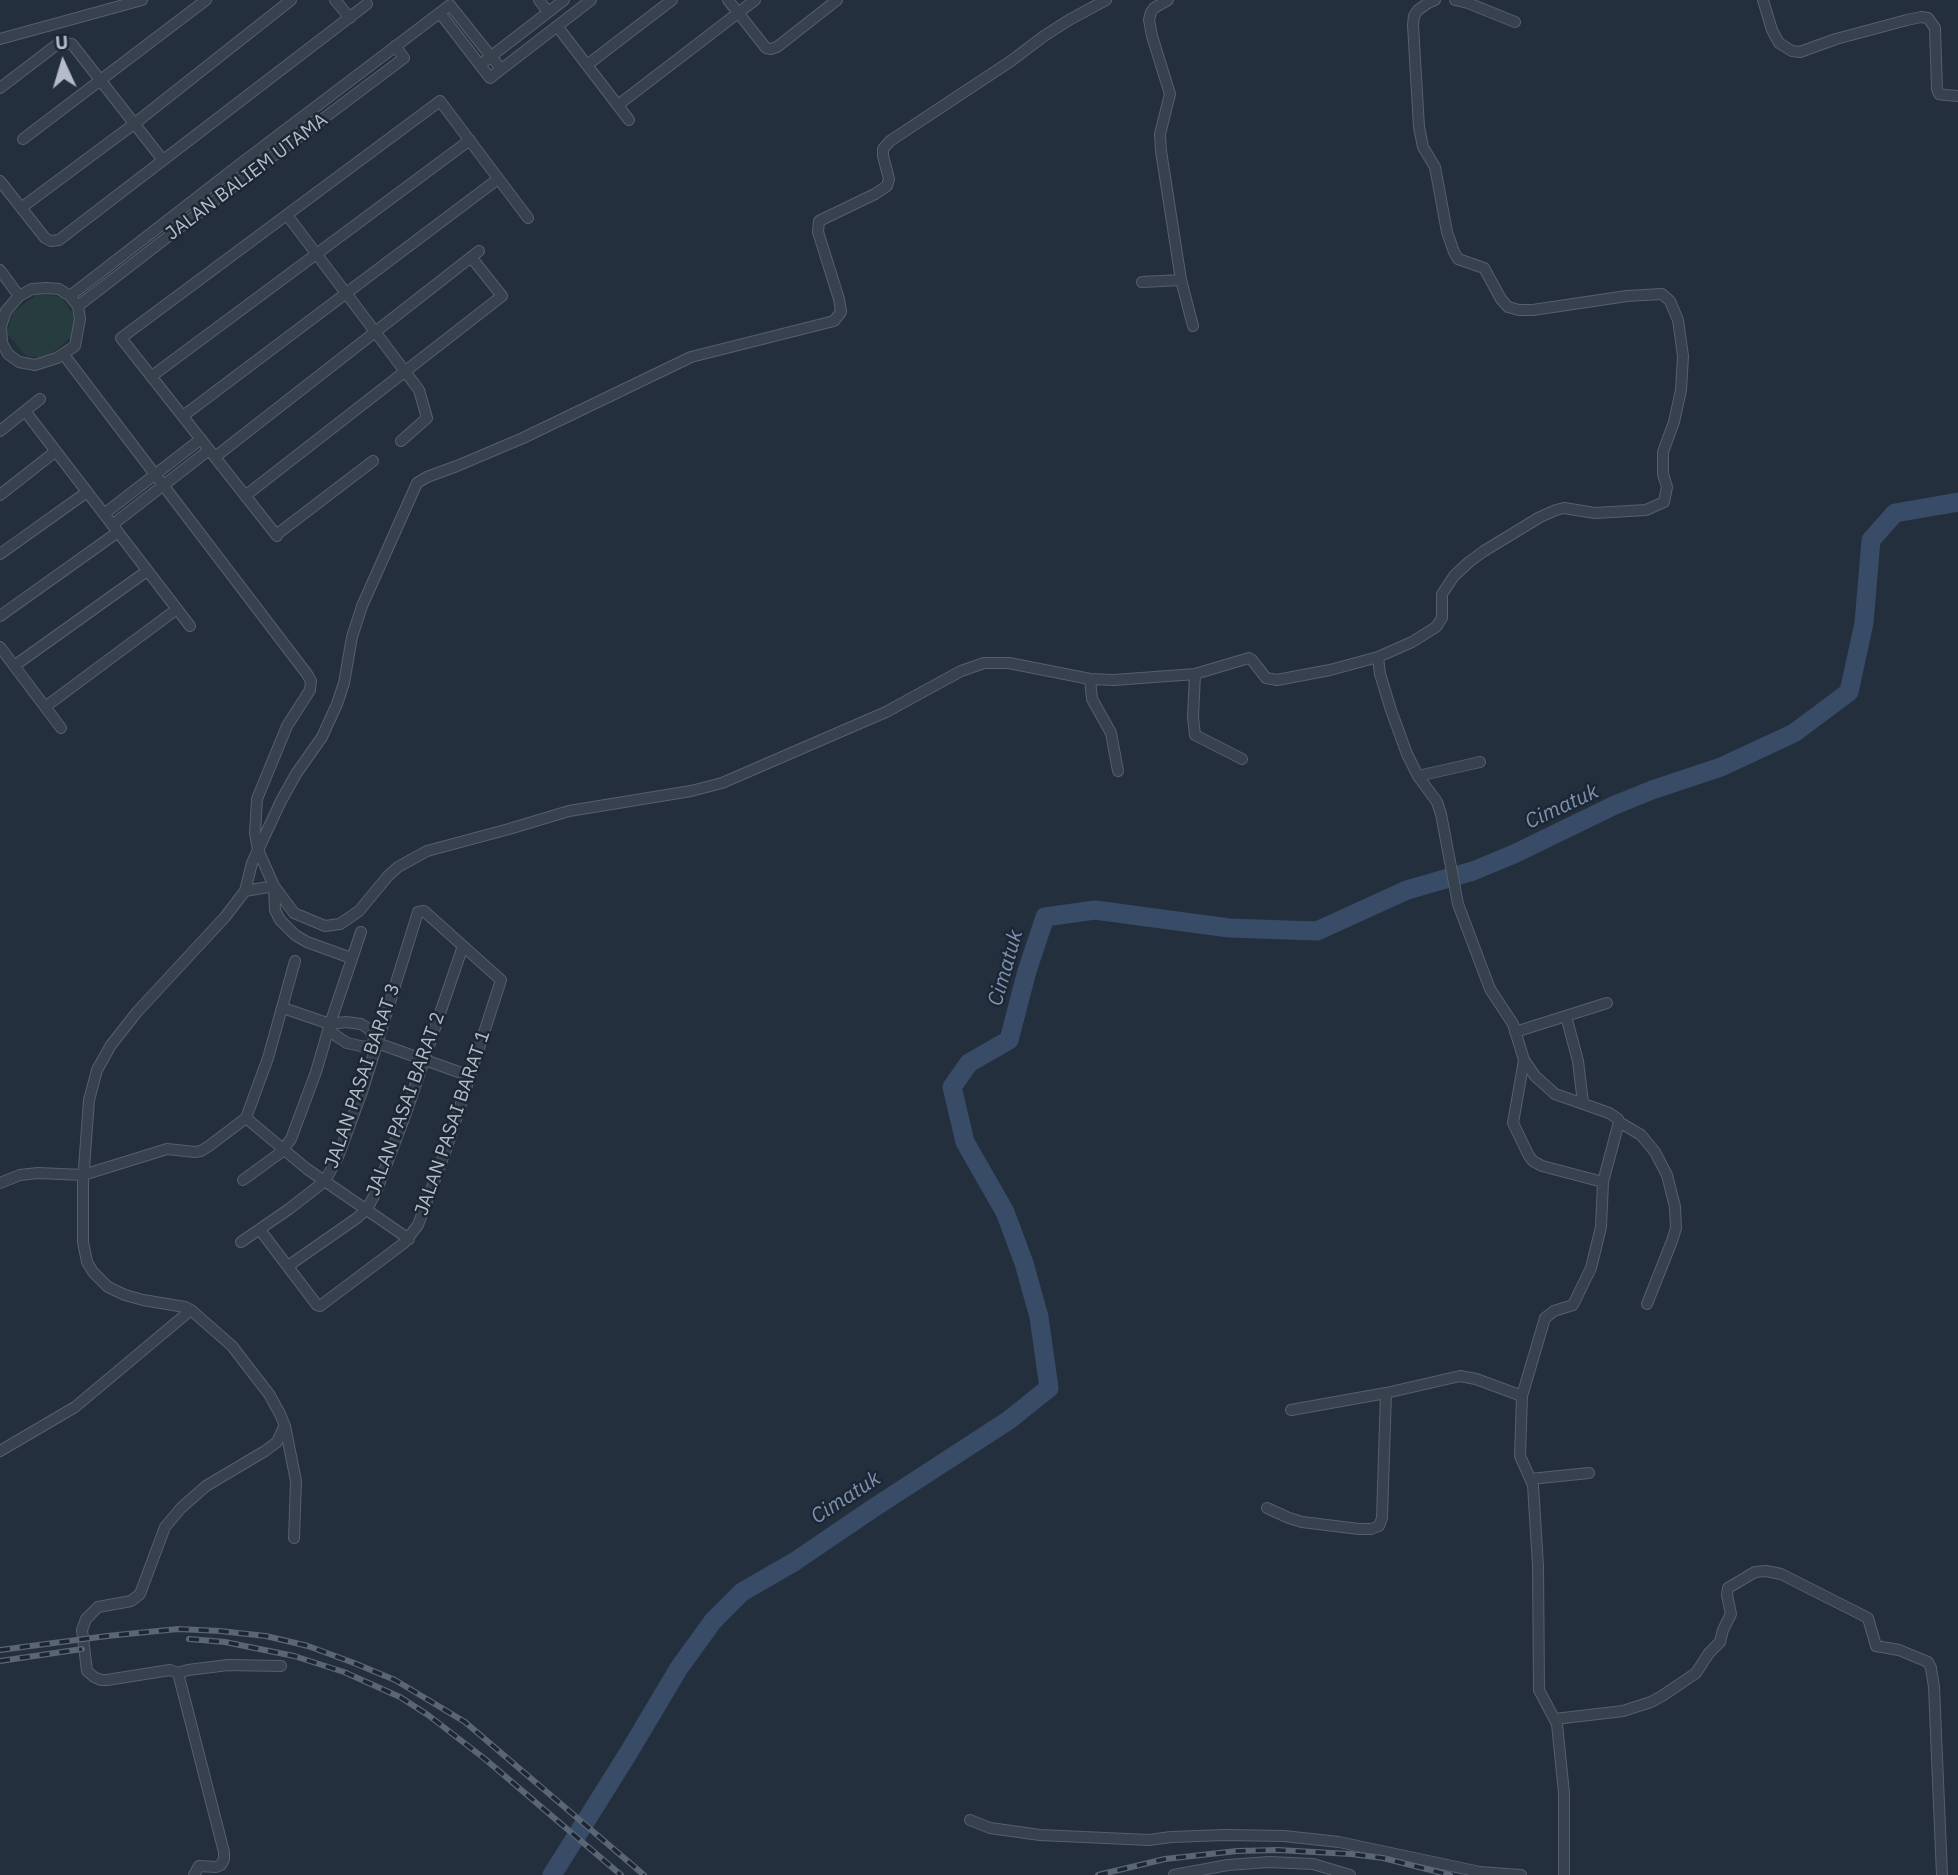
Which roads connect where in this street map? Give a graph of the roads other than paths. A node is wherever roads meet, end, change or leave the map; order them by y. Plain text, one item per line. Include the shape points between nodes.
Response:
1 (142, 0) edge
2 (206, 0) edge
3 (291, 0) edge
4 (335, 0) edge
5 (539, 0) edge
6 (564, 0) edge
7 (591, 0) edge
8 (672, 0) edge
9 (728, 0) edge
10 (755, 0) edge
11 (837, 0) edge
12 (1106, 0) edge
13 (1145, 0) edge
14 (1168, 0) edge
15 (1435, 0) edge
16 (1455, 0) edge
17 (1763, 0) edge
18 (367, 4) dead end
19 (1154, 8) junction
20 (548, 12) junction
21 (439, 13) junction
22 (738, 13) junction
23 (350, 18) junction
24 (1515, 22) dead end
25 (557, 26) junction
26 (0, 39) edge
27 (395, 46) junction
28 (491, 57) junction
29 (480, 65) junction
30 (587, 65) junction
31 (501, 69) junction
32 (101, 79) junction
33 (0, 88) edge
34 (1958, 96) edge
35 (618, 105) junction
36 (629, 120) dead end
37 (134, 124) junction
38 (23, 139) dead end
39 (470, 140) junction
40 (162, 159) junction
41 (498, 178) junction
42 (0, 181) edge
43 (21, 208) junction
44 (287, 215) junction
45 (528, 218) dead end
46 (316, 254) junction
47 (0, 270) edge
48 (1181, 280) junction
49 (1142, 282) dead end
50 (346, 294) junction
51 (19, 296) junction
52 (70, 296) junction
53 (78, 306) junction
54 (1193, 326) dead end
55 (375, 332) junction
56 (64, 355) junction
57 (4, 357) edge
58 (405, 372) junction
59 (152, 376) junction
60 (40, 399) dead end
61 (25, 411) junction
62 (183, 416) junction
63 (0, 431) edge
64 (201, 439) junction
65 (401, 441) dead end
66 (56, 451) junction
67 (212, 454) junction
68 (373, 461) dead end
69 (155, 474) junction
70 (164, 485) junction
71 (87, 492) junction
72 (0, 495) edge
73 (245, 496) junction
74 (104, 514) junction
75 (115, 528) junction
76 (0, 554) edge
77 (147, 571) junction
78 (177, 609) junction
79 (0, 616) edge
80 (190, 626) dead end
81 (0, 647) edge
82 (1378, 657) junction
83 (14, 666) junction
84 (1195, 674) junction
85 (1090, 679) junction
86 (45, 707) junction
87 (61, 728) dead end
88 (1242, 760) dead end
89 (1480, 762) dead end
90 (1118, 771) dead end
91 (1418, 776) junction
92 (258, 850) junction
93 (274, 886) junction
94 (245, 891) junction
95 (361, 932) dead end
96 (463, 946) junction
97 (351, 958) junction
98 (295, 961) dead end
99 (1607, 1003) dead end
100 (283, 1008) junction
101 (1566, 1016) junction
102 (330, 1024) junction
103 (1516, 1032) junction
104 (377, 1042) junction
105 (424, 1060) junction
106 (1524, 1060) junction
107 (470, 1076) junction
108 (1583, 1103) junction
109 (246, 1118) junction
110 (1619, 1122) junction
111 (282, 1149) junction
112 (83, 1175) junction
113 (243, 1180) dead end
114 (325, 1181) junction
115 (1603, 1182) junction
116 (0, 1183) edge
117 (366, 1209) junction
118 (260, 1230) junction
119 (409, 1239) junction
120 (241, 1241) dead end
121 (288, 1266) junction
122 (1647, 1304) dead end
123 (191, 1310) junction
124 (1386, 1393) junction
125 (1522, 1396) junction
126 (1291, 1410) dead end
127 (285, 1426) junction
128 (0, 1451) edge
129 (1589, 1473) dead end
130 (1530, 1479) junction
131 (1267, 1508) dead end
132 (294, 1538) dead end
133 (281, 1666) dead end
134 (178, 1673) junction
135 (1555, 1719) junction
136 (970, 1820) dead end
137 (194, 1875) edge
138 (1174, 1875) edge
139 (1350, 1875) edge
140 (1521, 1875) edge
141 (1564, 1875) edge
142 (1942, 1875) edge

1 - 26 street
2 - 32 street
3 - 37 street
4 - 23 street
5 - 20 street
6 - 20 street
7 - 25 street
8 - 30 street
9 - 22 street
10 - 22 street
11 - 22 street via 771,49
12 - 92 street via 1052,31 890,141 883,149 887,186 819,221 818,232 841,312 834,321 691,357 417,483 362,606 337,704
13 - 19 street
14 - 19 street
15 - 82 street via 1414,16 1419,127 1423,147 1435,167 1447,232 1458,259 1483,268 1501,299 1519,310 1662,294 1678,320 1681,390 1663,452 1664,502 1646,510 1595,513 1563,509 1540,517 1484,551 1454,576 1442,594 1442,618 1436,627
16 - 24 street
17 - 34 street via 1779,43 1800,52 1928,18 1935,28 1937,89 1939,94
18 - 23 street
19 - 48 street via 1150,26 1170,94 1160,134 1161,151
20 - 28 street
21 - 27 street, JALAN BALIEM UTAMA
21 - 28 street, JALAN BALIEM UTAMA via 450,5
21 - 29 street
22 - 35 street
23 - 40 street
25 - 30 street
25 - 31 street
27 - 52 street, JALAN BALIEM UTAMA
27 - 53 street, JALAN BALIEM UTAMA via 404,58
28 - 29 street
28 - 31 street
29 - 31 street via 490,78
30 - 35 street
32 - 33 street via 66,42
32 - 37 street
32 - 38 street
35 - 36 street
37 - 40 street
37 - 43 street
39 - 41 street
39 - 44 street via 440,102
39 - 46 street
40 - 43 street via 59,240 45,238
41 - 45 street
41 - 50 street
42 - 43 street
44 - 46 street
44 - 59 street via 121,338
46 - 50 street
46 - 59 street
47 - 51 street
48 - 49 street
48 - 54 street
50 - 55 street
50 - 62 street
51 - 52 street via 46,288
51 - 57 street via 1,326
52 - 53 street
53 - 56 street via 75,346
55 - 58 street
55 - 58 street via 475,254 502,296
55 - 67 street
56 - 57 street via 35,365
56 - 69 street
58 - 65 street via 419,390 427,418
58 - 73 street
59 - 62 street
60 - 61 street
61 - 63 street
61 - 66 street
62 - 64 street
64 - 67 street
64 - 69 street
66 - 71 street
66 - 72 street
67 - 70 street
67 - 73 street
68 - 73 street via 276,535
69 - 70 street
69 - 74 street
70 - 75 street
70 - 92 street via 311,681 257,799
71 - 74 street
71 - 76 street
74 - 75 street
75 - 77 street
75 - 79 street
77 - 78 street
77 - 83 street
78 - 80 street
78 - 86 street
81 - 83 street
82 - 84 street via 1277,680 1266,678 1249,658
82 - 91 street via 1391,710
83 - 86 street
84 - 85 street
84 - 88 street via 1195,735
85 - 90 street via 1092,699 1111,733
85 - 93 street via 1009,663 973,666 886,712 722,783 569,811 427,850 398,867 359,911 336,925 317,924 294,913
86 - 87 street
89 - 91 street
91 - 103 street via 1437,802 1458,904 1490,989
92 - 93 street
92 - 94 street
93 - 94 street
93 - 97 street via 275,910 288,929 307,942
94 - 112 street via 104,1056 89,1100
95 - 97 street
96 - 104 street, JALAN PASAI BARAT 3 via 420,911
96 - 105 street, JALAN PASAI BARAT 2
96 - 107 street, JALAN PASAI BARAT 1 via 501,980
97 - 102 street
98 - 100 street
99 - 101 street
100 - 102 street
100 - 109 street
101 - 103 street
101 - 108 street
102 - 104 street via 360,1024
102 - 104 street via 332,1033 346,1043 365,1046
102 - 111 street via 301,1114
103 - 106 street
104 - 105 street
104 - 114 street, JALAN PASAI BARAT 3 via 338,1157
105 - 107 street
105 - 117 street, JALAN PASAI BARAT 2 via 388,1163
106 - 108 street via 1551,1091
106 - 115 street via 1513,1123 1533,1161
107 - 119 street, JALAN PASAI BARAT 1 via 418,1225
108 - 110 street
109 - 111 street
109 - 112 street via 201,1151 167,1149
110 - 115 street
110 - 122 street via 1641,1135 1655,1152 1675,1207 1676,1228
111 - 113 street
111 - 114 street
112 - 116 street via 38,1173
112 - 123 street via 83,1242 93,1272 125,1295
114 - 117 street
114 - 118 street, JALAN PASAI BARAT 3
115 - 125 street via 1601,1227 1591,1268 1573,1305 1545,1318
117 - 119 street
117 - 121 street, JALAN PASAI BARAT 2
118 - 120 street, JALAN PASAI BARAT 3
118 - 121 street
119 - 121 street, JALAN PASAI BARAT 1 via 320,1306
123 - 127 street via 241,1357 269,1394
123 - 128 street via 75,1406
124 - 125 street via 1467,1376
124 - 126 street
124 - 131 street via 1379,1526 1359,1529 1301,1522
125 - 130 street via 1520,1456
127 - 132 street via 296,1481
127 - 134 street via 265,1451 206,1486 181,1508 165,1527 140,1594 131,1601 98,1607 86,1619 82,1630 86,1661 94,1677 107,1680 170,1670
129 - 130 street
130 - 135 street via 1538,1566 1538,1690
133 - 134 street via 228,1665
134 - 137 street via 224,1852 222,1865 199,1866
135 - 141 street via 1564,1793
135 - 142 street via 1623,1711 1662,1696 1696,1673 1720,1642 1731,1614 1728,1588 1755,1572 1781,1574 1868,1618 1877,1646 1928,1662 1934,1686
136 - 140 street via 990,1828 1040,1835 1149,1840 1284,1836 1339,1842 1486,1873
138 - 139 street via 1269,1862 1313,1864

